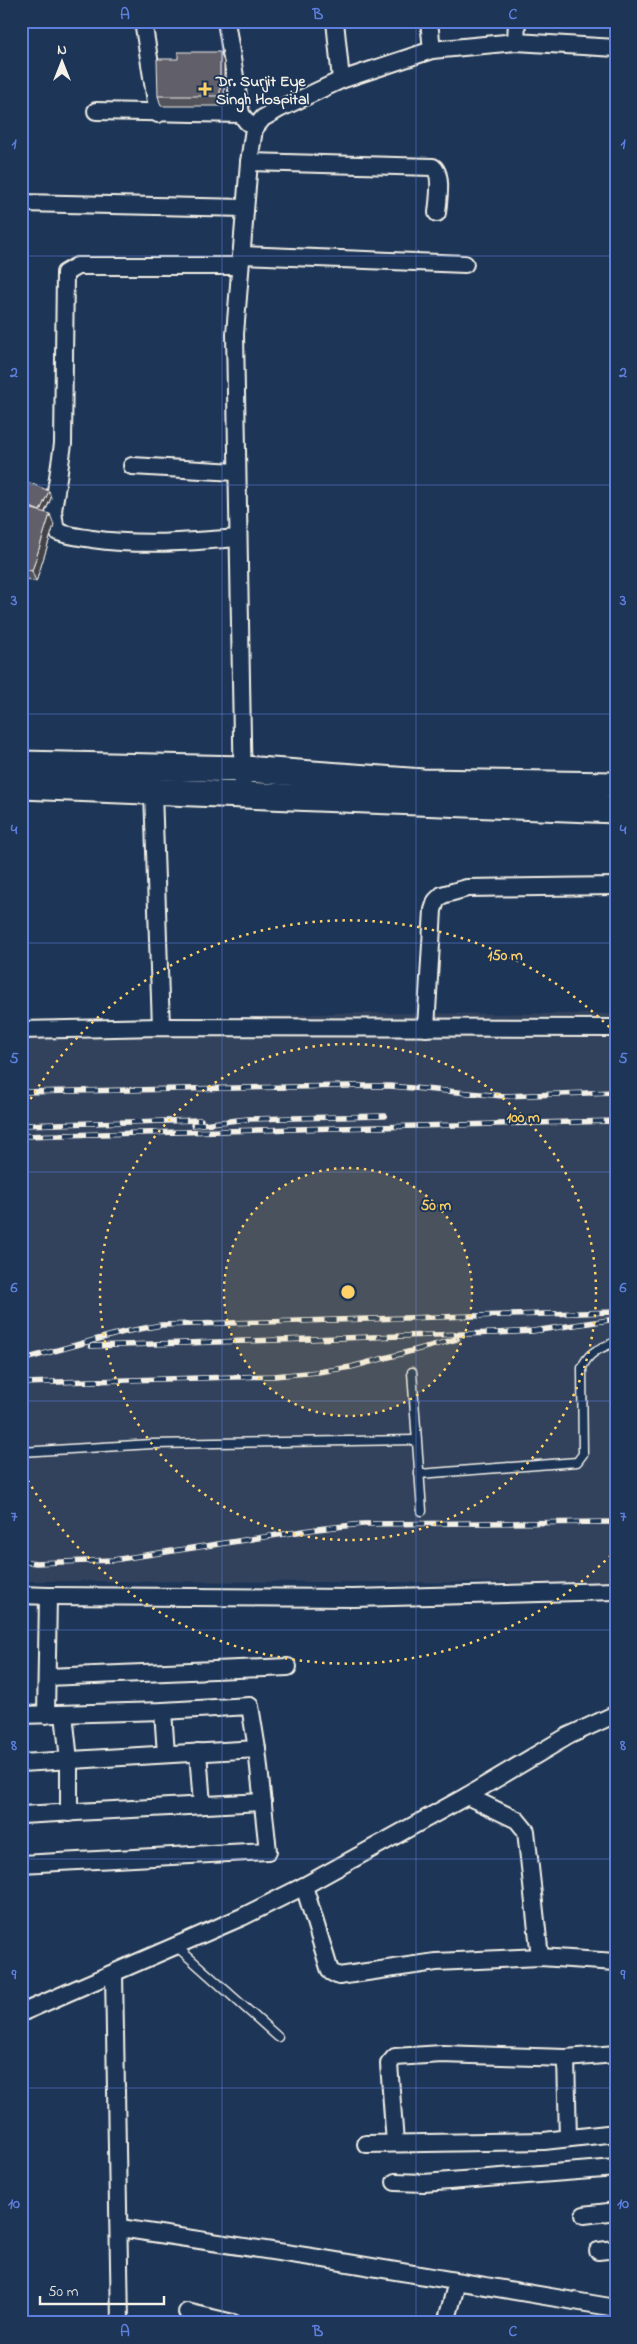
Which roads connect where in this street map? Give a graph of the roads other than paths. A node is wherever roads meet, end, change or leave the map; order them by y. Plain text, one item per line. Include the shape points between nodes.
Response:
1 (143, 21) edge
2 (226, 21) edge
3 (334, 21) edge
4 (429, 21) edge
5 (517, 21) edge
6 (516, 42) junction
7 (616, 48) edge
8 (432, 50) junction
9 (341, 80) junction
10 (96, 111) dead end
11 (158, 114) junction
12 (242, 114) junction
13 (254, 129) junction
14 (249, 162) junction
15 (22, 203) edge
16 (245, 208) junction
17 (437, 213) dead end
18 (240, 260) junction
19 (465, 264) dead end
20 (132, 466) dead end
21 (236, 472) junction
22 (238, 538) junction
23 (21, 764) edge
24 (244, 769) junction
25 (616, 785) edge
26 (21, 786) edge
27 (153, 792) junction
28 (243, 796) junction
29 (616, 810) edge
30 (616, 886) edge
31 (161, 1027) junction
32 (426, 1028) junction
33 (616, 1028) edge
34 (21, 1030) edge
35 (616, 1342) edge
36 (412, 1372) dead end
37 (416, 1440) junction
38 (21, 1452) edge
39 (419, 1474) junction
40 (422, 1511) dead end
41 (616, 1591) edge
42 (21, 1595) edge
43 (48, 1596) junction
44 (288, 1667) dead end
45 (47, 1678) junction
46 (162, 1711) junction
47 (46, 1714) junction
48 (64, 1714) junction
49 (616, 1714) edge
50 (21, 1715) edge
51 (257, 1749) junction
52 (198, 1752) junction
53 (166, 1754) junction
54 (69, 1760) junction
55 (21, 1763) edge
56 (468, 1796) junction
57 (263, 1802) junction
58 (202, 1805) junction
59 (69, 1813) junction
60 (21, 1815) edge
61 (21, 1864) edge
62 (304, 1886) junction
63 (176, 1946) junction
64 (540, 1957) junction
65 (616, 1962) edge
66 (114, 1973) junction
67 (21, 2013) edge
68 (278, 2037) dead end
69 (616, 2054) edge
70 (566, 2058) junction
71 (616, 2133) edge
72 (568, 2138) junction
73 (395, 2143) junction
74 (366, 2144) dead end
75 (616, 2168) edge
76 (395, 2182) dead end
77 (616, 2211) edge
78 (584, 2215) dead end
79 (120, 2228) junction
80 (616, 2250) edge
81 (598, 2251) dead end
82 (457, 2282) junction
83 (616, 2308) edge
84 (187, 2312) dead end
85 (120, 2323) edge
86 (233, 2323) edge
87 (446, 2323) edge

1 - 11 street
2 - 12 street
3 - 9 street
4 - 8 street
5 - 6 street
6 - 7 street
6 - 8 street
8 - 9 street
9 - 13 street via 263,118
10 - 11 street
11 - 12 street
12 - 13 street
13 - 14 street
14 - 16 street
14 - 17 street via 433,167 438,172
15 - 16 street
16 - 18 street
18 - 19 street
18 - 21 street via 235,334
18 - 22 street via 77,266 65,273 63,444 53,511 58,532 118,543
20 - 21 street
21 - 22 street
22 - 24 street
23 - 24 main road
24 - 25 main road via 423,782
24 - 28 street
26 - 27 main road
27 - 28 main road
27 - 31 street
28 - 29 main road
30 - 32 street via 468,888 442,896 433,910
31 - 32 street
31 - 34 street
32 - 33 street
35 - 39 lane via 593,1351 582,1368 583,1454 577,1462
36 - 37 lane
37 - 38 lane via 152,1444
37 - 39 lane
39 - 40 lane
41 - 43 street via 354,1598
42 - 43 street
43 - 45 street
44 - 45 street
45 - 47 street
46 - 48 street
46 - 51 street via 250,1706
46 - 53 street
47 - 48 street
47 - 50 street
48 - 54 street
49 - 56 street via 568,1736
51 - 52 street
51 - 57 street
52 - 53 street
52 - 58 street
53 - 54 street
54 - 55 street
54 - 59 street
56 - 62 street
56 - 64 street via 517,1820 526,1831
57 - 58 street
57 - 61 street via 268,1851
58 - 59 street
59 - 60 street
62 - 63 street
62 - 64 street via 329,1968 339,1976 436,1962
63 - 66 street
63 - 68 lane
64 - 65 street
66 - 67 street
66 - 79 street
69 - 70 street
70 - 72 street
70 - 73 street via 442,2054 395,2057 389,2064
71 - 72 street
72 - 73 street
73 - 74 street
75 - 76 street via 424,2183
77 - 78 street
79 - 82 street
79 - 85 street
80 - 81 street
82 - 83 street
82 - 87 street
84 - 86 street

